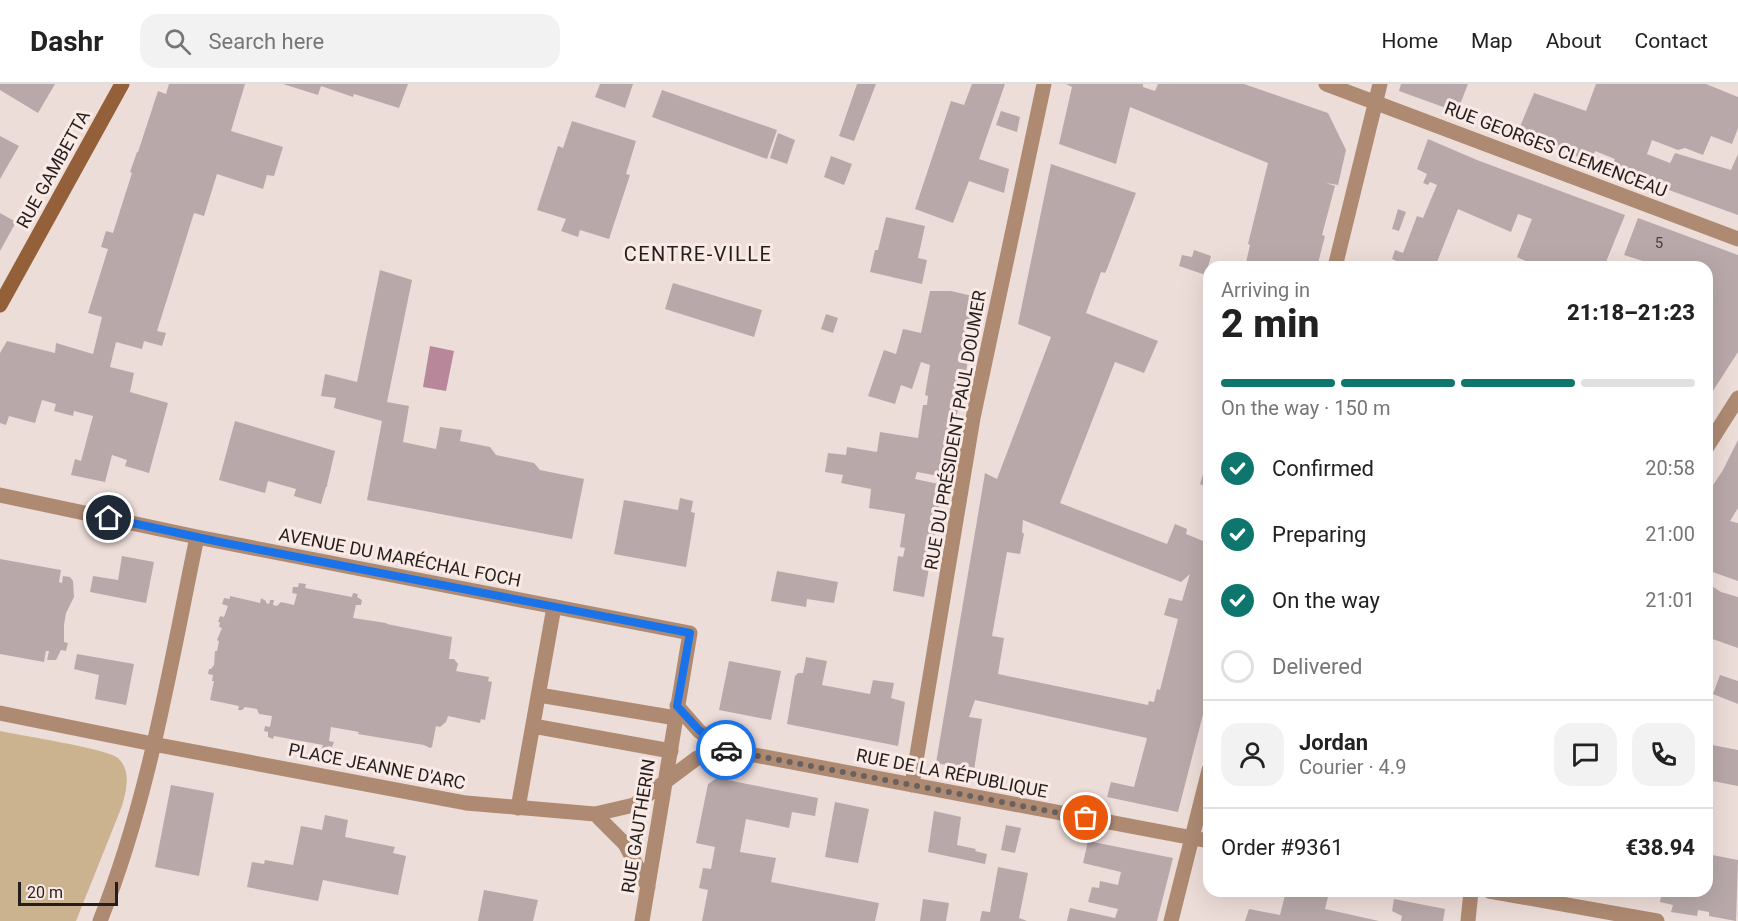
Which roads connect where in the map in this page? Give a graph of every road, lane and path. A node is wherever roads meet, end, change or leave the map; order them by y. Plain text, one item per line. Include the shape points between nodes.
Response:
1 (122, 84) edge
2 (1044, 84) edge
3 (1326, 84) edge
4 (1380, 84) edge
5 (1375, 101) junction
6 (1738, 239) edge
7 (1336, 261) edge
8 (0, 305) edge
9 (1738, 398) edge
10 (1713, 438) edge
11 (0, 495) edge
12 (197, 537) junction
13 (554, 607) junction
14 (539, 695) junction
15 (0, 712) edge
16 (676, 712) junction
17 (533, 726) junction
18 (153, 744) junction
19 (671, 744) junction
20 (723, 749) junction
21 (665, 782) junction
22 (912, 785) junction
23 (1203, 794) edge
24 (518, 808) junction
25 (595, 814) junction
26 (1192, 837) junction
27 (1203, 840) edge
28 (648, 887) junction
29 (1470, 897) edge
30 (1523, 897) edge
31 (100, 921) edge
32 (642, 921) edge
33 (1171, 921) edge
34 (1468, 921) edge
35 (1657, 921) edge

1 - 8 main road, RUE GAMBETTA
2 - 22 street, RUE DU PRÉSIDENT PAUL DOUMER via 973,418
3 - 5 street, RUE GEORGES CLEMENCEAU
4 - 5 street
5 - 6 street, RUE GEORGES CLEMENCEAU
5 - 7 street
9 - 10 street
11 - 12 street, AVENUE DU MARÉCHAL FOCH
12 - 13 street, AVENUE DU MARÉCHAL FOCH
12 - 18 street
13 - 14 street
13 - 16 street, AVENUE DU MARÉCHAL FOCH via 690,633
14 - 16 street
14 - 17 street
15 - 18 street, PLACE JEANNE D'ARC
16 - 19 street, AVENUE DU MARÉCHAL FOCH
16 - 20 street, RUE DE LA RÉPUBLIQUE
17 - 19 street
17 - 24 street
18 - 24 street, PLACE JEANNE D'ARC via 456,802
18 - 31 street via 127,848
19 - 21 street, RUE GAUTHERIN
20 - 21 street via 697,758
20 - 22 street, RUE DE LA RÉPUBLIQUE
21 - 25 street, PLACE JEANNE D'ARC via 634,805
21 - 28 street, RUE GAUTHERIN
22 - 26 street, RUE DE LA RÉPUBLIQUE
23 - 26 street
24 - 25 street, PLACE JEANNE D'ARC
25 - 28 street via 625,844
26 - 27 street, RUE DE LA RÉPUBLIQUE
26 - 33 street
28 - 32 street, RUE GAUTHERIN
29 - 34 street
30 - 35 street

